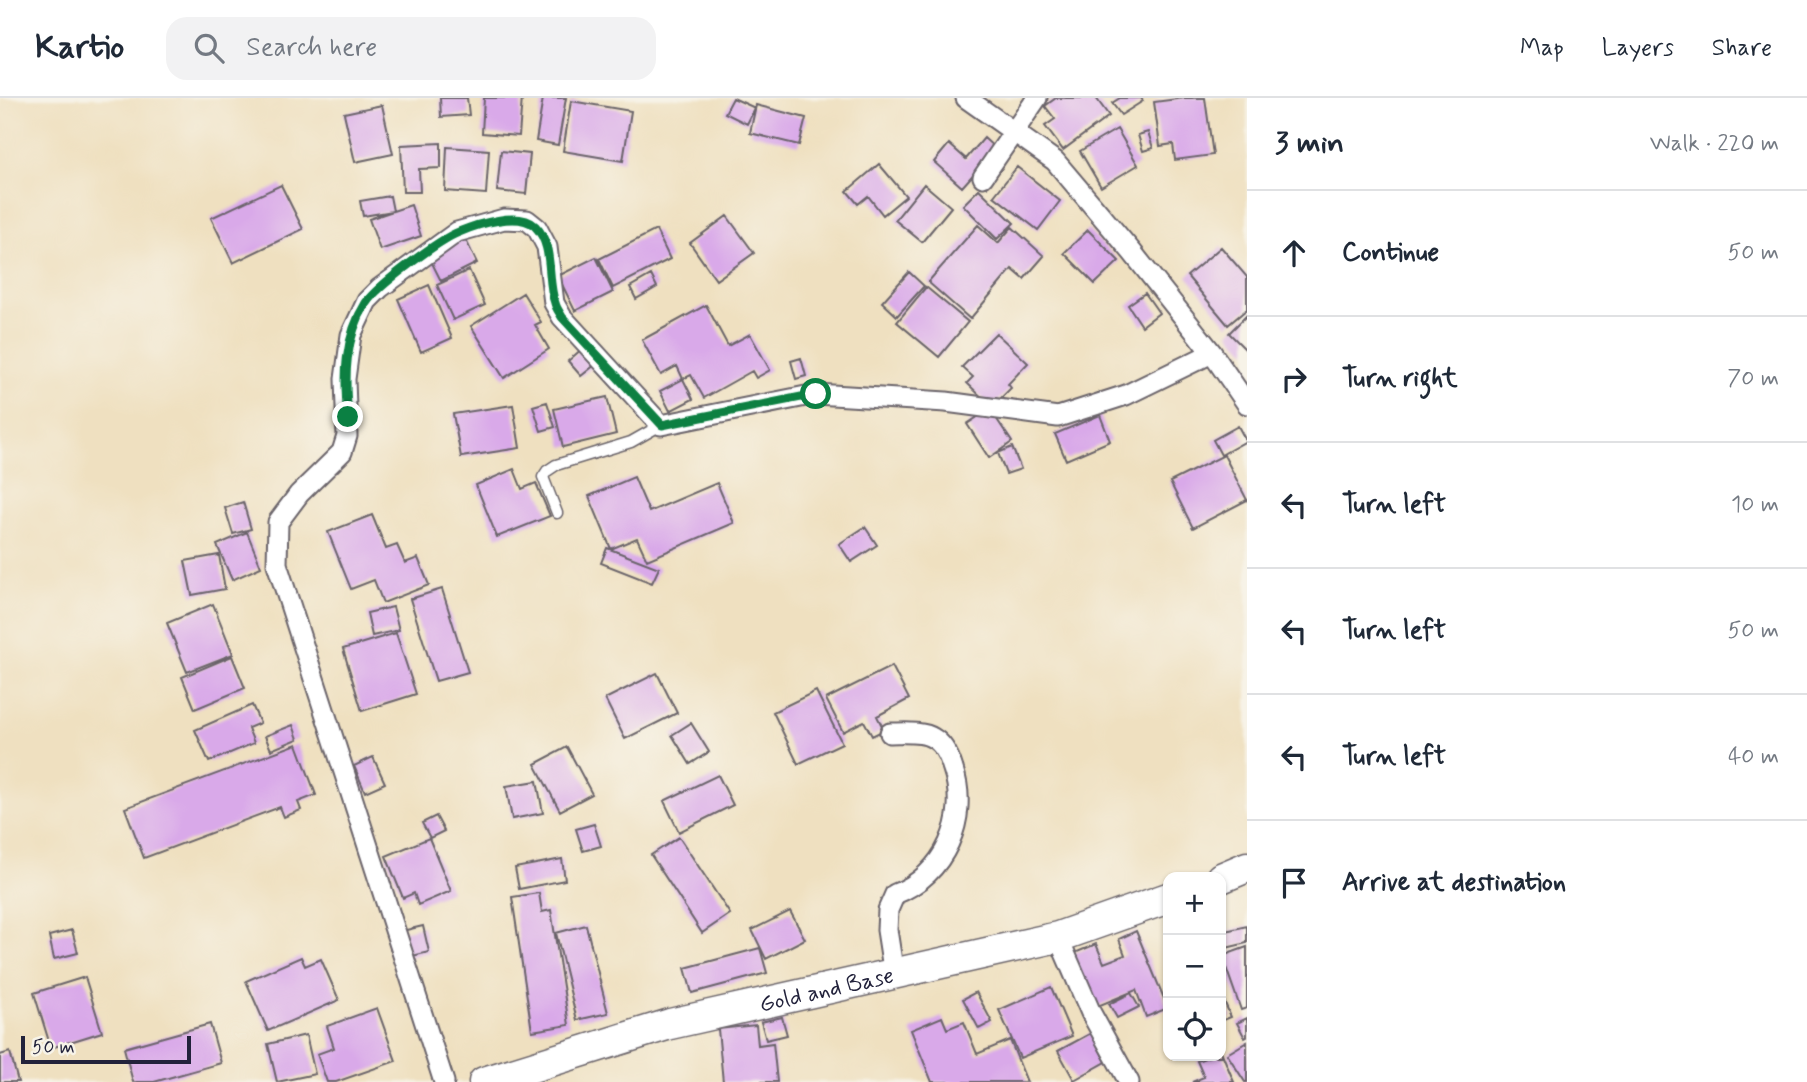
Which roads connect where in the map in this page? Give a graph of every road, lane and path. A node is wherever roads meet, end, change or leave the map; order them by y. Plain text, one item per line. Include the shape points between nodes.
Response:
1 (966, 98) edge
2 (1037, 98) edge
3 (1015, 132) junction
4 (983, 177) dead end
5 (1212, 353) junction
6 (1247, 404) edge
7 (662, 425) junction
8 (557, 513) dead end
9 (890, 733) dead end
10 (1247, 867) edge
11 (1226, 876) edge
12 (1163, 900) edge
13 (1058, 937) junction
14 (894, 975) junction
15 (444, 1082) edge
16 (484, 1082) edge
17 (1129, 1082) edge

1 - 3 street
2 - 3 street
3 - 4 street
3 - 5 street via 1055,160
5 - 6 street
5 - 7 street via 1126,395 1058,417 946,402 816,394
7 - 8 lane via 631,442 547,471 543,477
7 - 15 street via 562,317 554,303 547,247 537,228 527,220 504,219 457,232 367,301 351,335 345,379 348,436 342,452 278,522 277,564
9 - 14 street via 933,737 949,756 960,803 953,836 930,873 895,894 888,910
10 - 11 main road
12 - 13 main road, Gold and Base
13 - 14 main road, Gold and Base
13 - 17 street via 1091,1013
14 - 16 main road, Gold and Base via 670,1024

